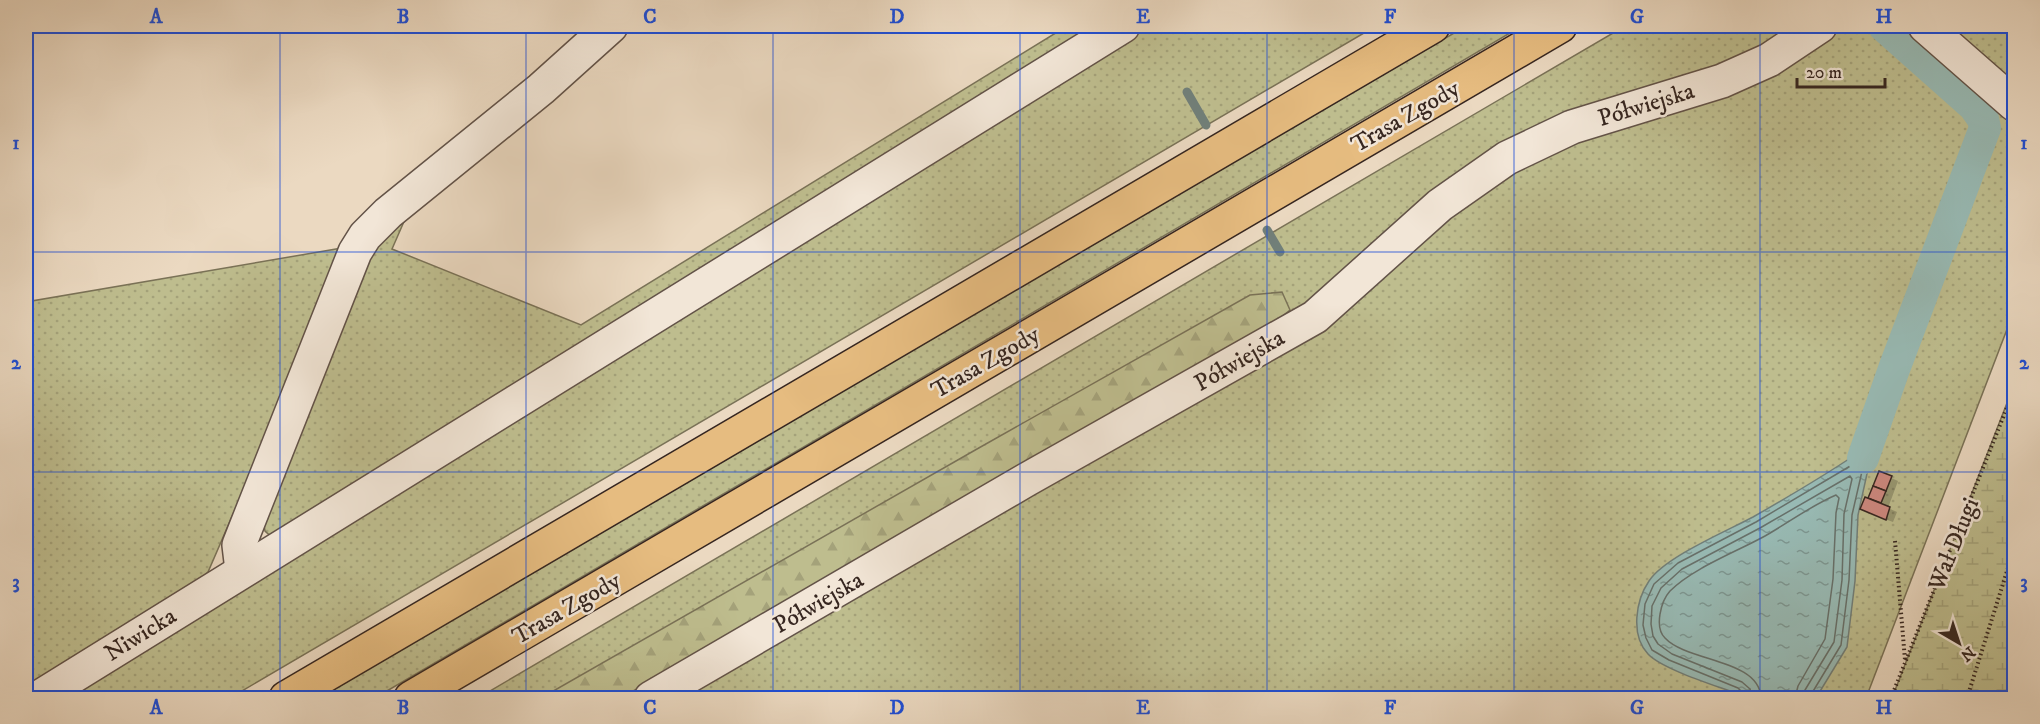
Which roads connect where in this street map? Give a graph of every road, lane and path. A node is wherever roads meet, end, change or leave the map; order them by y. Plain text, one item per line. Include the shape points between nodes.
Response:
1 (611, 26) edge
2 (1123, 26) edge
3 (1432, 26) edge
4 (1560, 26) edge
5 (1820, 26) edge
6 (1925, 26) edge
7 (2014, 104) edge
8 (2014, 390) edge
9 (1895, 541) dead end
10 (2014, 549) edge
11 (242, 570) junction
12 (1906, 662) junction
13 (38, 699) edge
14 (286, 699) edge
15 (411, 699) edge
16 (651, 699) edge
17 (1891, 699) edge
18 (1967, 699) edge

1 - 11 street via 541,89 388,213 360,244 239,545
2 - 11 street, Niwicka
3 - 14 highway
4 - 15 highway, Trasa Zgody
5 - 16 street, Półwiejska via 1769,60 1722,81 1572,127 1507,158 1440,205 1315,317
6 - 7 street
8 - 12 path, Wał Długi
9 - 12 path
10 - 18 path
11 - 13 street, Niwicka
12 - 17 path, Wał Długi

